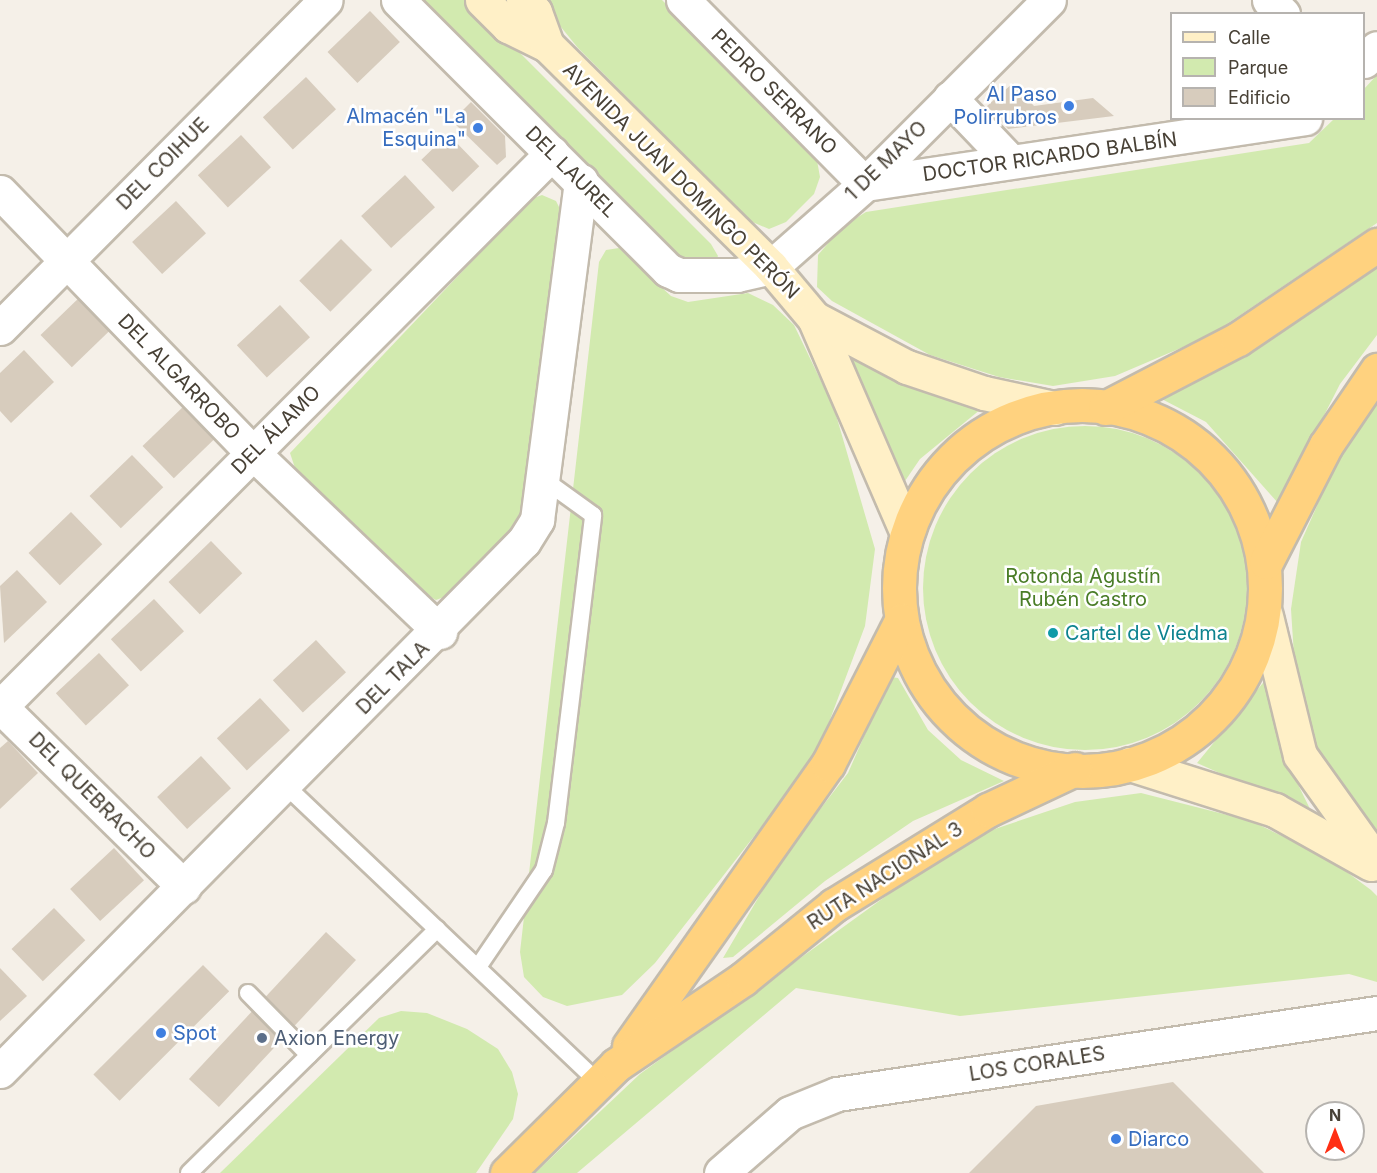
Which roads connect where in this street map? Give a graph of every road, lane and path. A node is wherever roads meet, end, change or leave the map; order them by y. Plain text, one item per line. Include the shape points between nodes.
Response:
1 (326, 0) edge
2 (398, 0) edge
3 (482, 0) edge
4 (523, 0) edge
5 (683, 0) edge
6 (1049, 0) edge
7 (1269, 0) edge
8 (1281, 12) edge
9 (547, 45) junction
10 (1377, 48) edge
11 (1365, 61) edge
12 (950, 98) junction
13 (1292, 120) edge
14 (552, 153) junction
15 (1011, 162) junction
16 (580, 181) junction
17 (865, 184) junction
18 (0, 192) edge
19 (1377, 245) edge
20 (67, 261) junction
21 (771, 267) junction
22 (814, 318) junction
23 (0, 328) edge
24 (1377, 370) edge
25 (1054, 408) junction
26 (1105, 408) junction
27 (253, 453) junction
28 (543, 479) junction
29 (906, 531) junction
30 (1266, 562) junction
31 (1266, 616) junction
32 (901, 621) junction
33 (440, 632) junction
34 (0, 706) edge
35 (1130, 764) junction
36 (1077, 768) junction
37 (286, 786) junction
38 (1377, 866) edge
39 (184, 887) junction
40 (437, 929) junction
41 (477, 967) junction
42 (248, 993) dead end
43 (1377, 1013) edge
44 (309, 1055) junction
45 (0, 1071) edge
46 (607, 1074) junction
47 (189, 1173) edge
48 (507, 1173) edge
49 (721, 1173) edge

1 - 20 street, DEL COIHUE
2 - 14 street, DEL LAUREL
3 - 9 main road, AVENIDA JUAN DOMINGO PERÓN via 508,26
4 - 9 main road, AVENIDA JUAN DOMINGO PERÓN via 535,12
5 - 17 street, PEDRO SERRANO
6 - 12 street, 1 DE MAYO
7 - 8 street
9 - 21 main road, AVENIDA JUAN DOMINGO PERÓN
10 - 11 street
12 - 15 street
12 - 17 street, 1 DE MAYO
13 - 15 street, DOCTOR RICARDO BALBÍN
14 - 16 street, DEL LAUREL
14 - 27 street, DEL ÁLAMO
15 - 17 street, DOCTOR RICARDO BALBÍN
16 - 21 street, DEL LAUREL via 668,270 679,275 737,275
16 - 28 street, DEL TALA
17 - 21 street, 1 DE MAYO
18 - 20 street, DEL ALGARROBO
19 - 26 highway, RUTA NACIONAL 3 via 1238,339
20 - 23 street, DEL COIHUE
20 - 27 street, DEL ALGARROBO
21 - 22 main road, AVENIDA JUAN DOMINGO PERÓN
22 - 25 main road, AVENIDA JUAN DOMINGO PERÓN via 907,367 984,393
22 - 29 main road, AVENIDA JUAN DOMINGO PERÓN
24 - 30 highway, RUTA NACIONAL 3 via 1326,445
25 - 26 highway, RUTA NACIONAL 3
25 - 29 highway, RUTA NACIONAL 3 via 1031,410 961,447 916,504
26 - 30 highway, RUTA NACIONAL 3 via 1156,422 1212,457 1247,504
27 - 33 street, DEL ALGARROBO
27 - 34 street, DEL ÁLAMO
28 - 33 street, DEL TALA via 537,520 524,541
28 - 41 lane via 593,515 556,823 544,870
29 - 32 highway, RUTA NACIONAL 3
30 - 31 highway, RUTA NACIONAL 3
31 - 35 highway, RUTA NACIONAL 3 via 1250,671 1209,725 1166,754
31 - 38 main road via 1300,754
32 - 36 highway, RUTA NACIONAL 3 via 906,650 937,703 987,745 1040,766
32 - 46 highway, RUTA NACIONAL 3 via 828,764
33 - 37 street, DEL TALA
34 - 39 street, DEL QUEBRACHO
35 - 36 highway, RUTA NACIONAL 3
35 - 38 main road via 1275,810
36 - 46 highway, RUTA NACIONAL 3 via 988,810 834,905 743,979
37 - 39 street, DEL TALA
37 - 40 lane
39 - 45 street, DEL TALA
40 - 41 lane
40 - 44 lane
41 - 46 lane
42 - 44 lane
43 - 49 street, LOS CORALES via 837,1094 790,1113
44 - 47 lane
46 - 48 highway, RUTA NACIONAL 3

